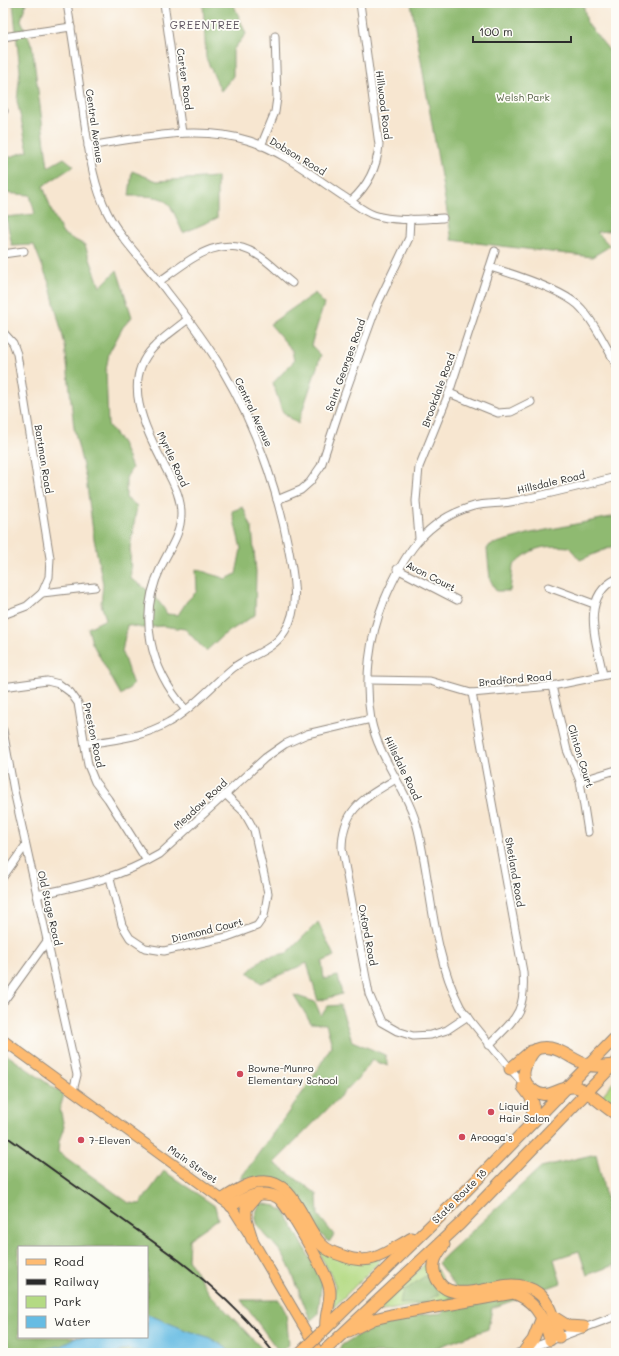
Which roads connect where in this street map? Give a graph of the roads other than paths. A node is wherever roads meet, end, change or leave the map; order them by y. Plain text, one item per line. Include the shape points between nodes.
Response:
1 (67, 3) edge
2 (164, 3) edge
3 (360, 3) edge
4 (71, 27) junction
5 (275, 36) dead end
6 (3, 37) edge
7 (182, 133) junction
8 (88, 146) junction
9 (261, 146) junction
10 (351, 201) junction
11 (444, 218) dead end
12 (410, 219) junction
13 (24, 251) dead end
14 (495, 251) dead end
15 (3, 254) edge
16 (490, 267) junction
17 (160, 281) junction
18 (292, 283) dead end
19 (188, 319) junction
20 (3, 332) edge
21 (616, 365) edge
22 (449, 393) junction
23 (531, 402) dead end
24 (616, 477) edge
25 (277, 500) junction
26 (419, 538) junction
27 (397, 569) junction
28 (616, 578) edge
29 (95, 587) dead end
30 (548, 587) dead end
31 (42, 593) junction
32 (457, 600) dead end
33 (594, 604) junction
34 (3, 615) edge
35 (616, 673) edge
36 (603, 675) junction
37 (368, 680) junction
38 (552, 686) junction
39 (3, 687) edge
40 (472, 693) junction
41 (185, 709) junction
42 (371, 719) junction
43 (3, 730) edge
44 (85, 744) junction
45 (5, 752) edge
46 (616, 770) edge
47 (396, 779) junction
48 (580, 781) junction
49 (225, 794) junction
50 (588, 832) dead end
51 (25, 846) junction
52 (147, 861) junction
53 (3, 877) edge
54 (110, 878) junction
55 (37, 895) junction
56 (48, 941) junction
57 (3, 1002) edge
58 (468, 1016) junction
59 (616, 1037) edge
60 (3, 1040) edge
61 (489, 1045) junction
62 (534, 1050) junction
63 (615, 1064) edge
64 (588, 1065) junction
65 (510, 1069) junction
66 (523, 1081) junction
67 (565, 1089) junction
68 (73, 1091) junction
69 (586, 1092) junction
70 (616, 1114) edge
71 (530, 1124) junction
72 (258, 1194) junction
73 (227, 1203) junction
74 (460, 1224) junction
75 (423, 1232) junction
76 (252, 1239) junction
77 (552, 1316) junction
78 (616, 1316) edge
79 (541, 1320) junction
80 (584, 1327) junction
81 (325, 1330) junction
82 (339, 1336) junction
83 (554, 1339) junction
84 (521, 1351) edge
85 (300, 1353) edge
86 (320, 1353) edge

1 - 4 street, Central Avenue
2 - 7 street, Carter Road
3 - 10 street, Hillwood Road via 379,145 377,161 371,176
4 - 6 street
4 - 8 street, Central Avenue
5 - 9 street via 277,98
7 - 8 street, Dobson Road
7 - 9 street, Dobson Road via 215,134
8 - 17 street, Central Avenue via 94,180 107,213 127,243
9 - 10 street, Dobson Road via 284,157
10 - 12 street, Dobson Road via 373,215
11 - 12 street, Dobson Road
12 - 25 street, Saint Georges Road via 409,238 377,305 321,466 301,490
13 - 15 street
14 - 16 street, Brookdale Road
16 - 21 street via 521,277 568,298 577,305 585,313
16 - 22 street, Brookdale Road
17 - 18 street via 204,251 224,245 237,246 257,254
17 - 19 street, Central Avenue
19 - 25 street, Central Avenue via 221,368 242,408 261,450
19 - 41 street, Myrtle Road via 148,353 140,370 137,388 139,407 181,505 179,531 157,574 149,602 148,622 151,649 161,674 175,698
20 - 31 street, Bartman Road via 13,343 17,354 50,564 49,578
22 - 23 street via 498,413 511,412
22 - 26 street, Brookdale Road via 419,467 416,494
24 - 26 street, Hillsdale Road via 510,502 476,505 448,516
25 - 41 street, Central Avenue via 290,557 294,591 295,604 291,622 272,646 241,662
26 - 27 street, Hillsdale Road
27 - 32 street, Avon Court
27 - 37 street, Hillsdale Road via 374,632
28 - 33 street via 602,589
29 - 31 street
30 - 33 street
31 - 34 street via 27,606
33 - 36 street via 592,617
35 - 36 street, Bradford Road
36 - 38 street, Bradford Road
37 - 40 street, Bradford Road via 430,681
37 - 42 street, Hillsdale Road
38 - 40 street, Bradford Road
38 - 48 street, Clinton Court via 566,750
39 - 44 street, Preston Road via 47,682 59,684 70,692 78,703
40 - 61 street, Shetland Road via 525,992 522,1006 513,1021
41 - 44 street, Central Avenue via 172,721 143,733 124,739
42 - 47 street, Hillsdale Road
42 - 49 street, Meadow Road via 307,734 285,744 264,758
43 - 45 street, Old Stage Road
44 - 52 street, Preston Road via 94,782 108,799
45 - 51 street, Old Stage Road
46 - 48 street
47 - 58 street, Hillsdale Road via 408,800 418,830 444,966 461,1008
47 - 58 street, Oxford Road via 362,800 346,822 342,836 342,849 369,994 381,1022 413,1036 431,1035 447,1030
48 - 50 street, Clinton Court
49 - 52 street, Meadow Road via 160,854
49 - 54 street, Diamond Court via 244,812 254,830 268,893 264,916 257,926 227,937 164,951 145,948 130,938 122,924
51 - 53 street
51 - 55 street, Old Stage Road
52 - 54 street, Meadow Road
54 - 55 street, Meadow Road
55 - 56 street, Old Stage Road
56 - 57 street
56 - 68 street, Old Stage Road via 78,1075
58 - 61 street, Hillsdale Road
59 - 64 highway, State Route 18
60 - 68 main road, Main Street
61 - 65 street, Hillsdale Road
62 - 64 highway via 552,1048
62 - 65 highway
62 - 66 highway via 525,1065
63 - 64 highway via 601,1067
63 - 69 highway, State Route 18
64 - 67 highway, State Route 18
65 - 66 street, Hillsdale Road
66 - 67 highway via 540,1094
66 - 71 highway via 523,1087 534,1100
67 - 69 highway via 575,1087
67 - 71 highway, State Route 18
68 - 73 main road, Main Street
69 - 70 highway
69 - 74 highway, State Route 18
71 - 75 highway, State Route 18
72 - 73 highway
72 - 76 highway via 246,1209 246,1220
72 - 81 highway via 277,1197 287,1207 326,1274 330,1288
73 - 75 highway via 243,1187 258,1182 277,1185 293,1198 320,1243 334,1254 355,1260 373,1259
73 - 76 main road, Main Street
74 - 77 highway via 434,1261 433,1268 439,1283 460,1293 512,1285 522,1286 540,1294
74 - 82 highway, State Route 18
75 - 81 highway, State Route 18
76 - 86 main road, Main Street
77 - 80 highway via 568,1326
77 - 83 highway
78 - 80 street
79 - 82 highway via 531,1302 513,1293 374,1319
79 - 83 highway
79 - 84 highway via 533,1340
80 - 83 street
81 - 85 highway, State Route 18, bridge
82 - 86 highway, State Route 18
83 - 84 street

